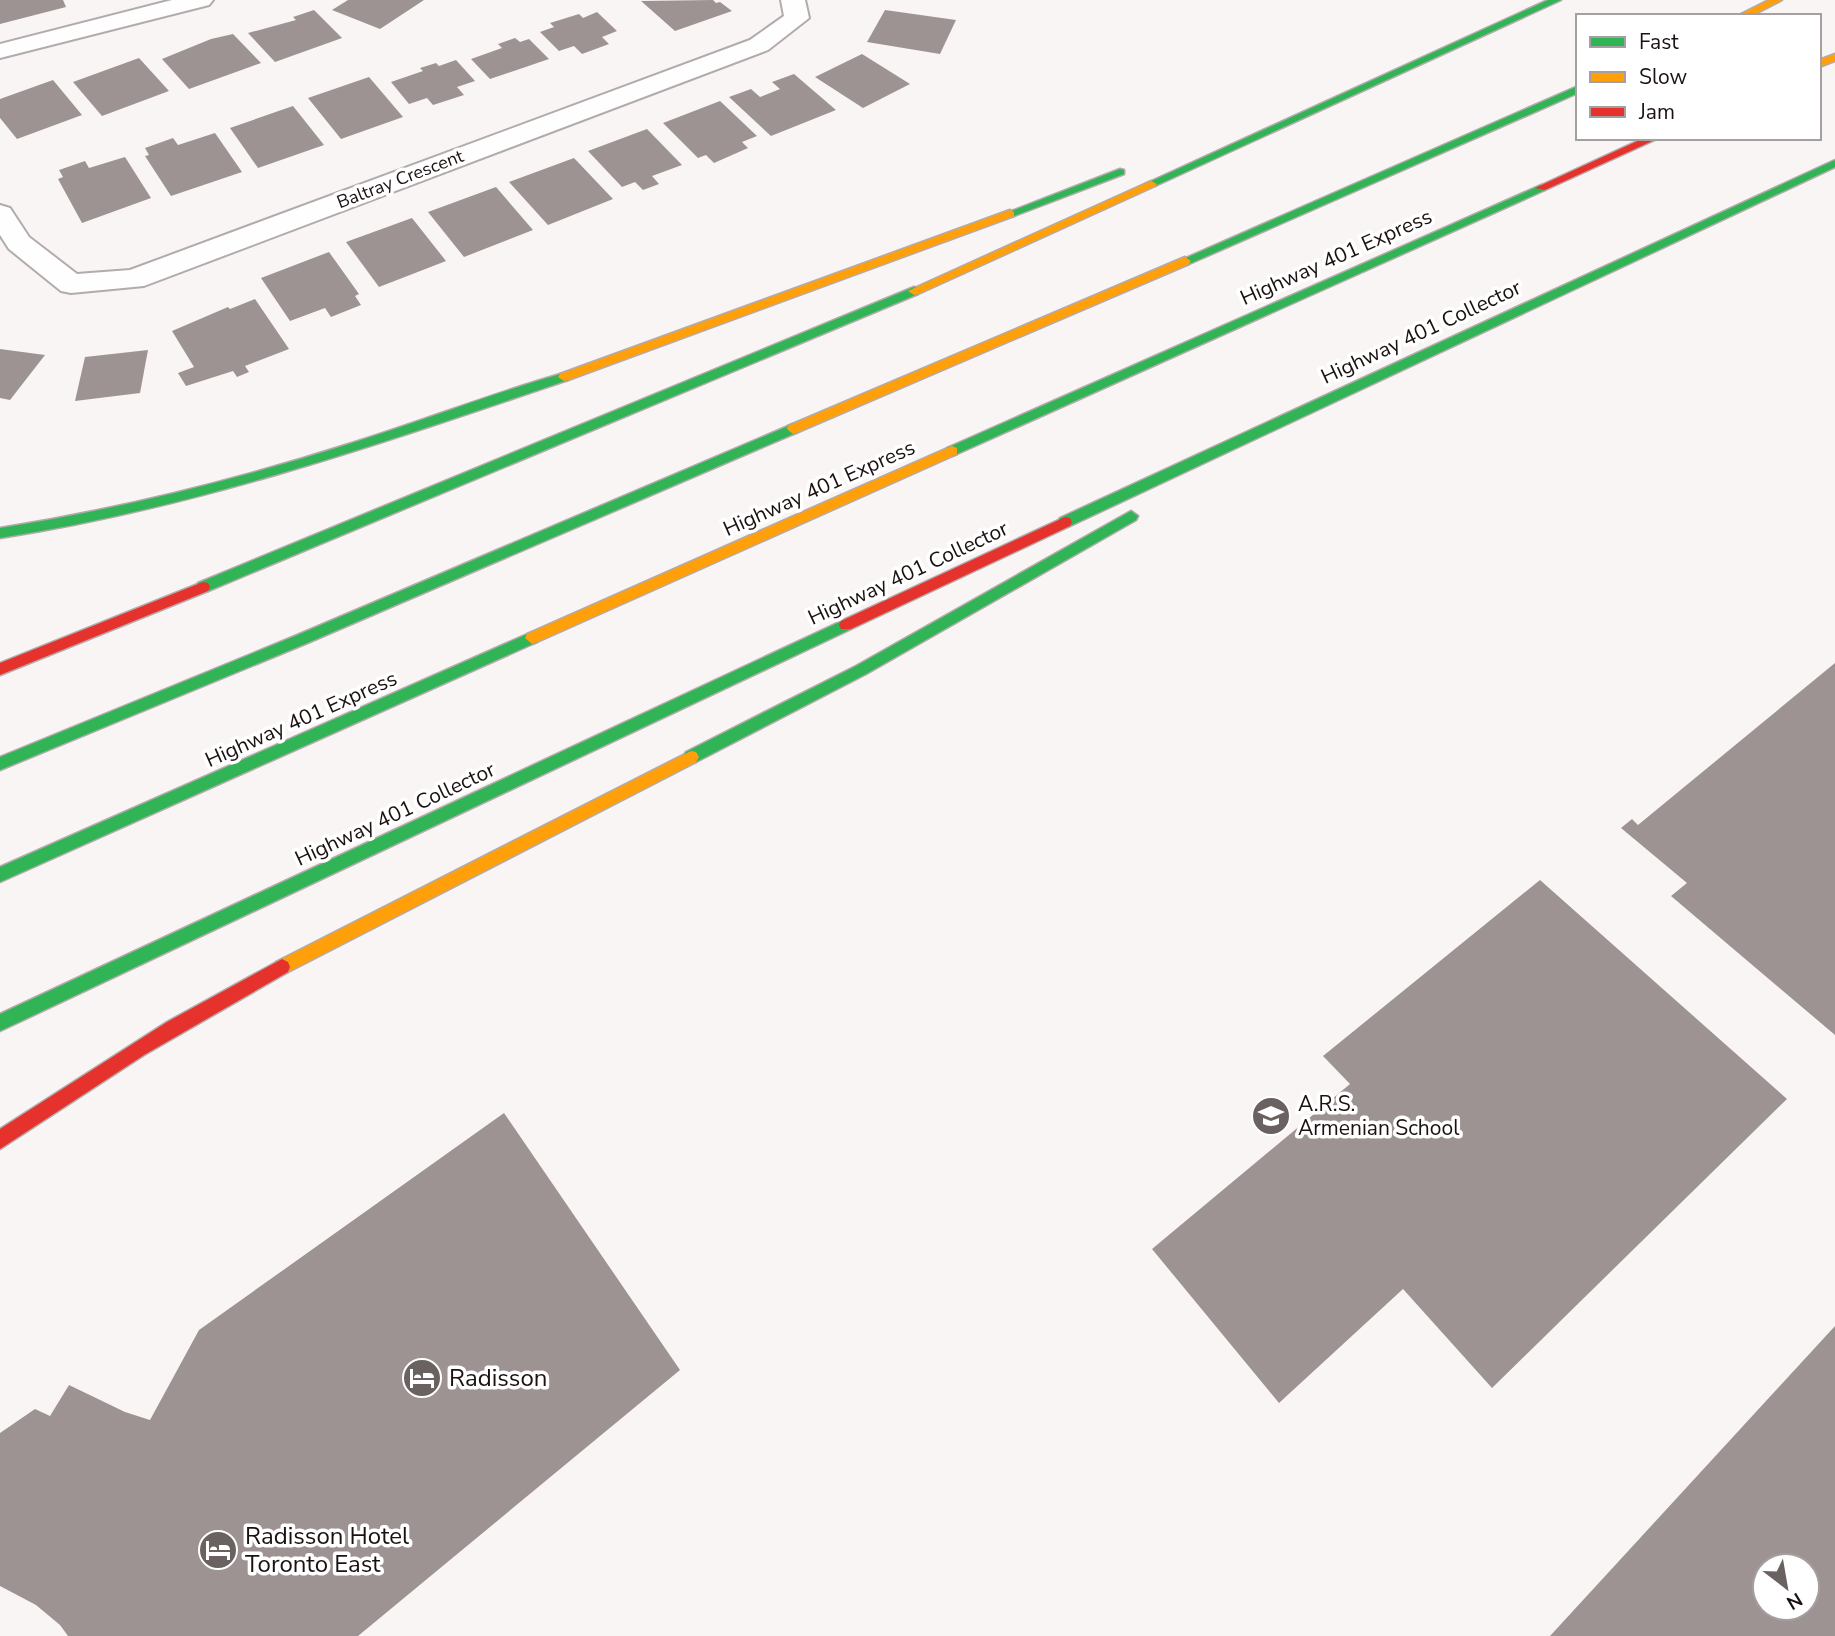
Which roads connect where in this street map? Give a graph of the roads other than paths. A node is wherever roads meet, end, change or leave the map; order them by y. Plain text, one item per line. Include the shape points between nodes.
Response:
1 (201, 0) edge
2 (793, 0) edge
3 (1556, 0) edge
4 (1777, 0) edge
5 (1746, 14) edge
6 (0, 51) edge
7 (1376, 82) junction
8 (1576, 90) edge
9 (1650, 140) edge
10 (1198, 144) dead end
11 (1835, 164) edge
12 (1135, 167) dead end
13 (0, 214) edge
14 (1388, 370) junction
15 (1196, 479) dead end
16 (1149, 506) dead end
17 (0, 533) edge
18 (0, 668) edge
19 (0, 764) edge
20 (0, 875) edge
21 (0, 1023) edge
22 (0, 1140) edge

1 - 6 street
2 - 13 street, Baltray Crescent via 797,18 759,45 134,279 71,284 19,243
3 - 7 highway
4 - 5 highway
7 - 10 highway
7 - 18 highway via 908,295 285,555
8 - 19 highway via 325,629
9 - 20 highway, Highway 401 Express
11 - 14 highway, Highway 401 Collector
12 - 17 highway via 579,372 405,429 222,487 47,528
14 - 15 highway
14 - 21 highway, Highway 401 Collector
16 - 22 highway via 861,670 196,1013 107,1066

